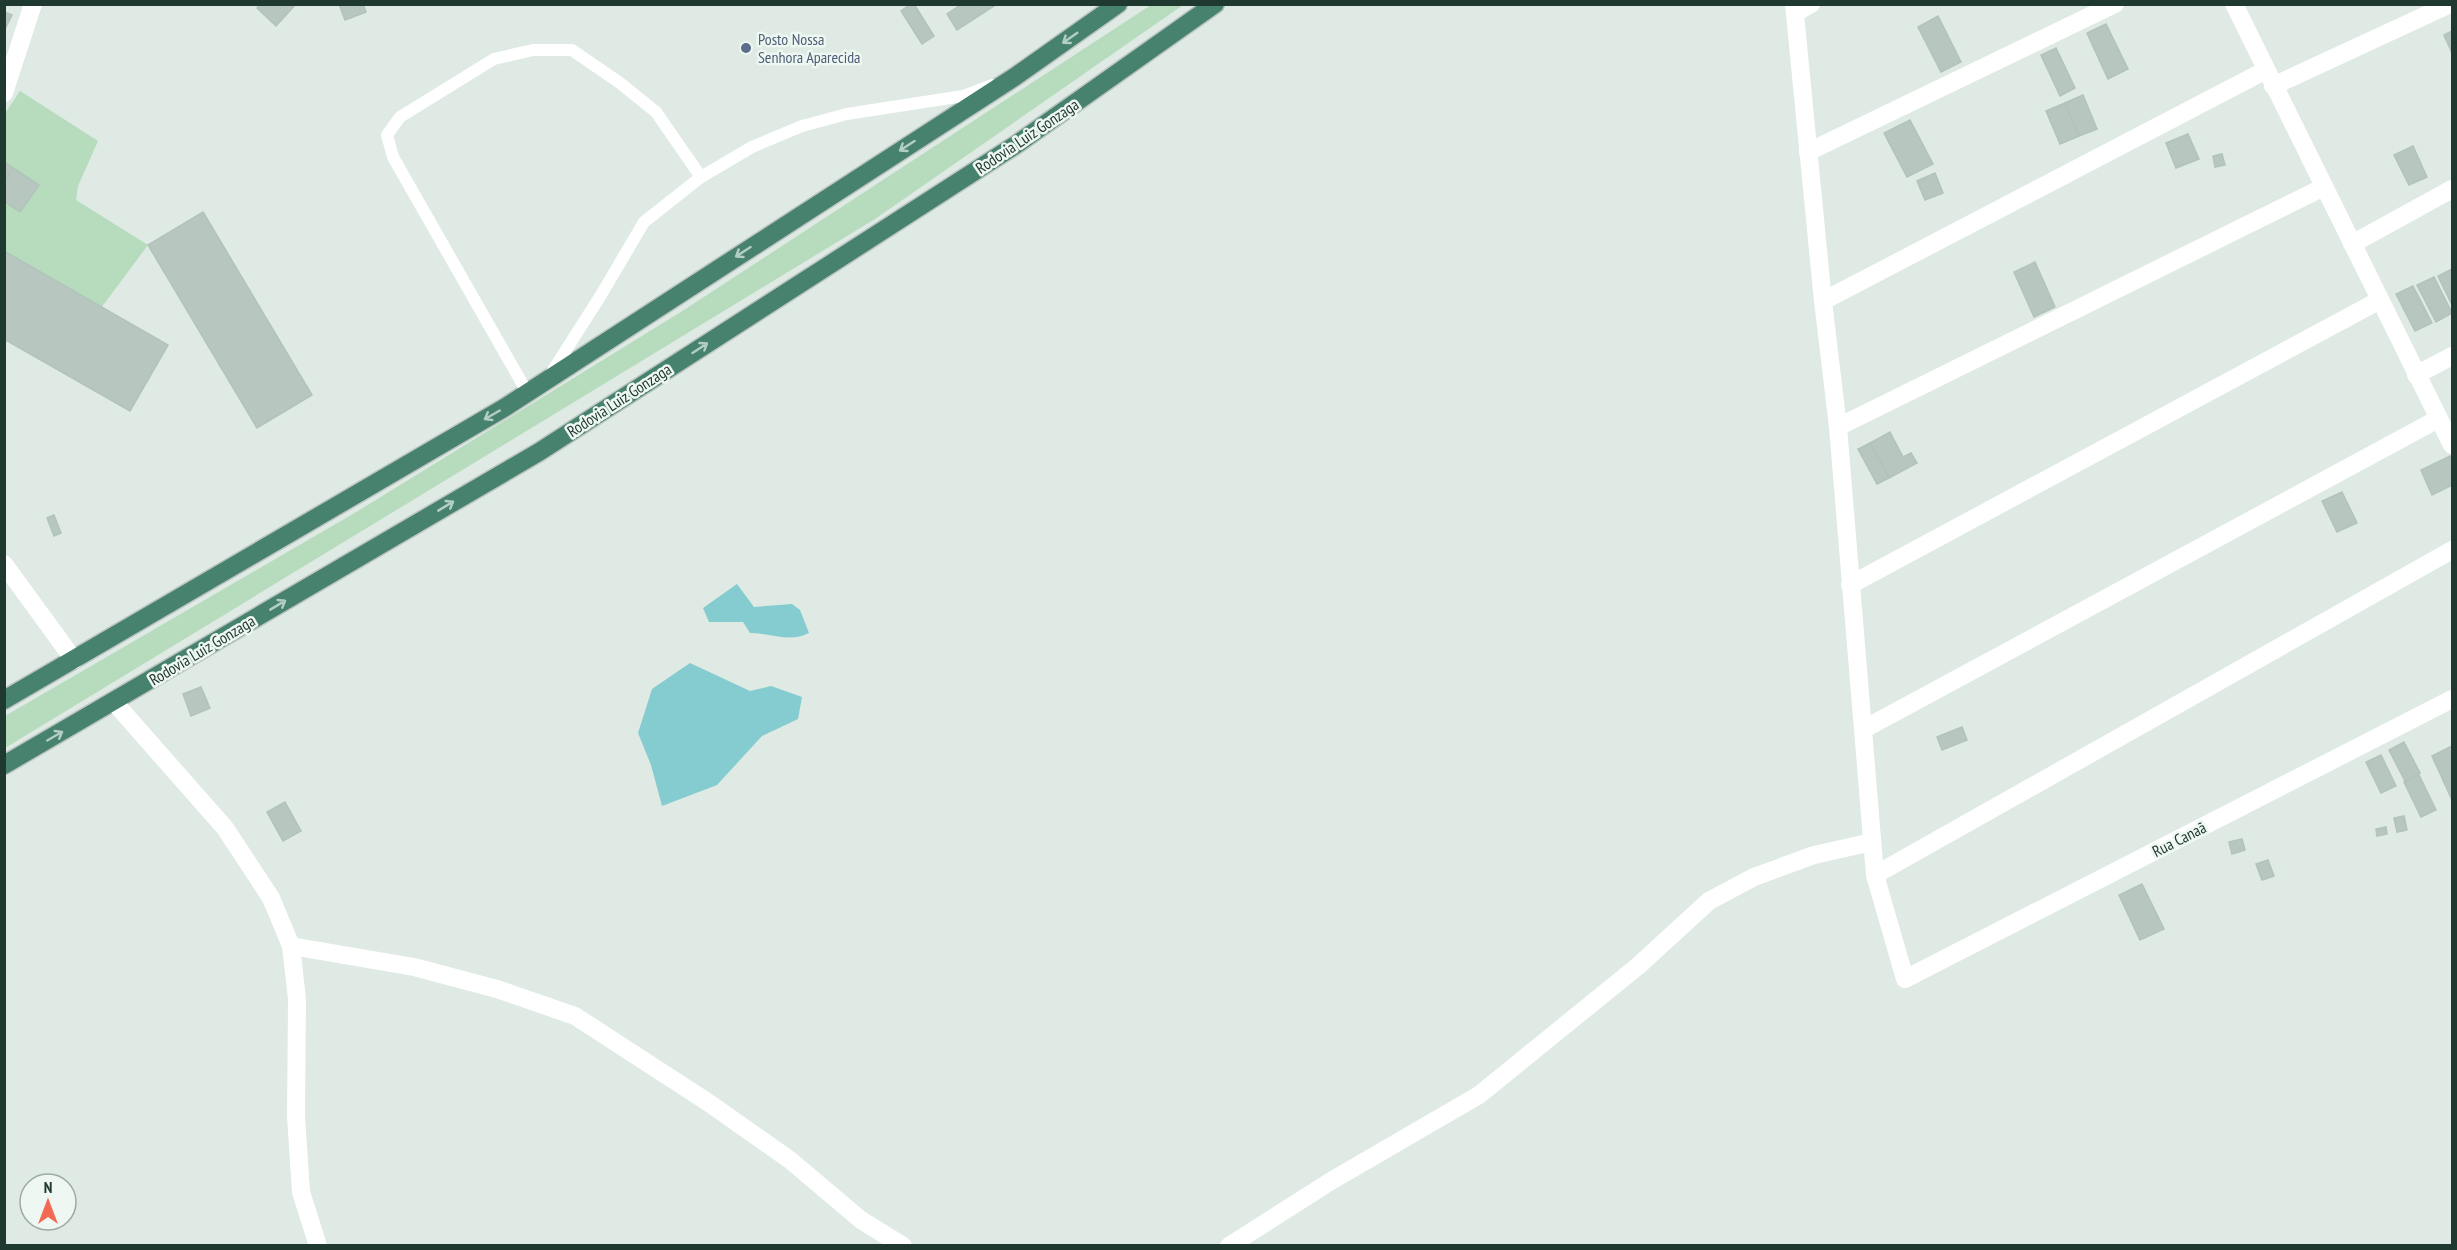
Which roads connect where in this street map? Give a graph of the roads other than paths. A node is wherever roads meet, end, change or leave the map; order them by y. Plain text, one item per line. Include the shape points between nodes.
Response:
1 (33, 4) edge
2 (1118, 4) edge
3 (1215, 4) edge
4 (1811, 4) edge
5 (2115, 4) edge
6 (2234, 4) edge
7 (2450, 4) edge
8 (1794, 9) edge
9 (1016, 76) junction
10 (2269, 78) junction
11 (4, 93) edge
12 (1808, 152) junction
13 (701, 177) junction
14 (2324, 188) junction
15 (2452, 189) edge
16 (2352, 244) junction
17 (2380, 300) junction
18 (1823, 302) junction
19 (2452, 356) edge
20 (2416, 375) junction
21 (549, 377) junction
22 (527, 392) junction
23 (2438, 419) junction
24 (1838, 426) junction
25 (2452, 445) edge
26 (2452, 550) edge
27 (4, 564) edge
28 (1850, 585) junction
29 (75, 660) junction
30 (2452, 699) edge
31 (4, 700) edge
32 (114, 702) junction
33 (1864, 729) junction
34 (4, 765) edge
35 (1872, 842) junction
36 (1875, 875) junction
37 (291, 946) junction
38 (318, 1245) edge
39 (903, 1245) edge
40 (1229, 1245) edge

1 - 11 street
2 -> 9 highway
32 -> 3 highway, Rodovia Luiz Gonzaga via 539,452 1017,144
4 - 8 street
5 - 12 street
6 - 10 street
7 - 10 street
8 - 12 street
9 - 13 lane via 963,96 847,114 802,126 752,147
9 -> 21 highway
10 - 14 street
10 - 18 street
12 - 18 street
13 - 21 lane via 644,222
13 - 22 lane via 656,112 572,50 532,50 494,59 400,117 387,135 393,157
14 - 16 street
14 - 24 street
15 - 16 street
16 - 17 street
17 - 20 street
17 - 28 street
18 - 24 street
19 - 20 street
20 - 23 street
21 - 22 highway
22 -> 29 highway
23 - 25 street
23 - 33 street
24 - 28 street
26 - 36 street
27 - 29 street
28 - 33 street
29 - 31 highway
30 - 36 street, Rua Canaã via 1905,979
34 -> 32 highway, Rodovia Luiz Gonzaga
32 - 37 street via 225,828 271,898
33 - 35 street
35 - 36 street
35 - 40 street via 1814,855 1754,877 1709,901 1638,966 1479,1095
37 - 38 street via 297,999 296,1116 301,1192
37 - 39 street via 414,967 497,989 575,1016 727,1116 790,1160 861,1220

